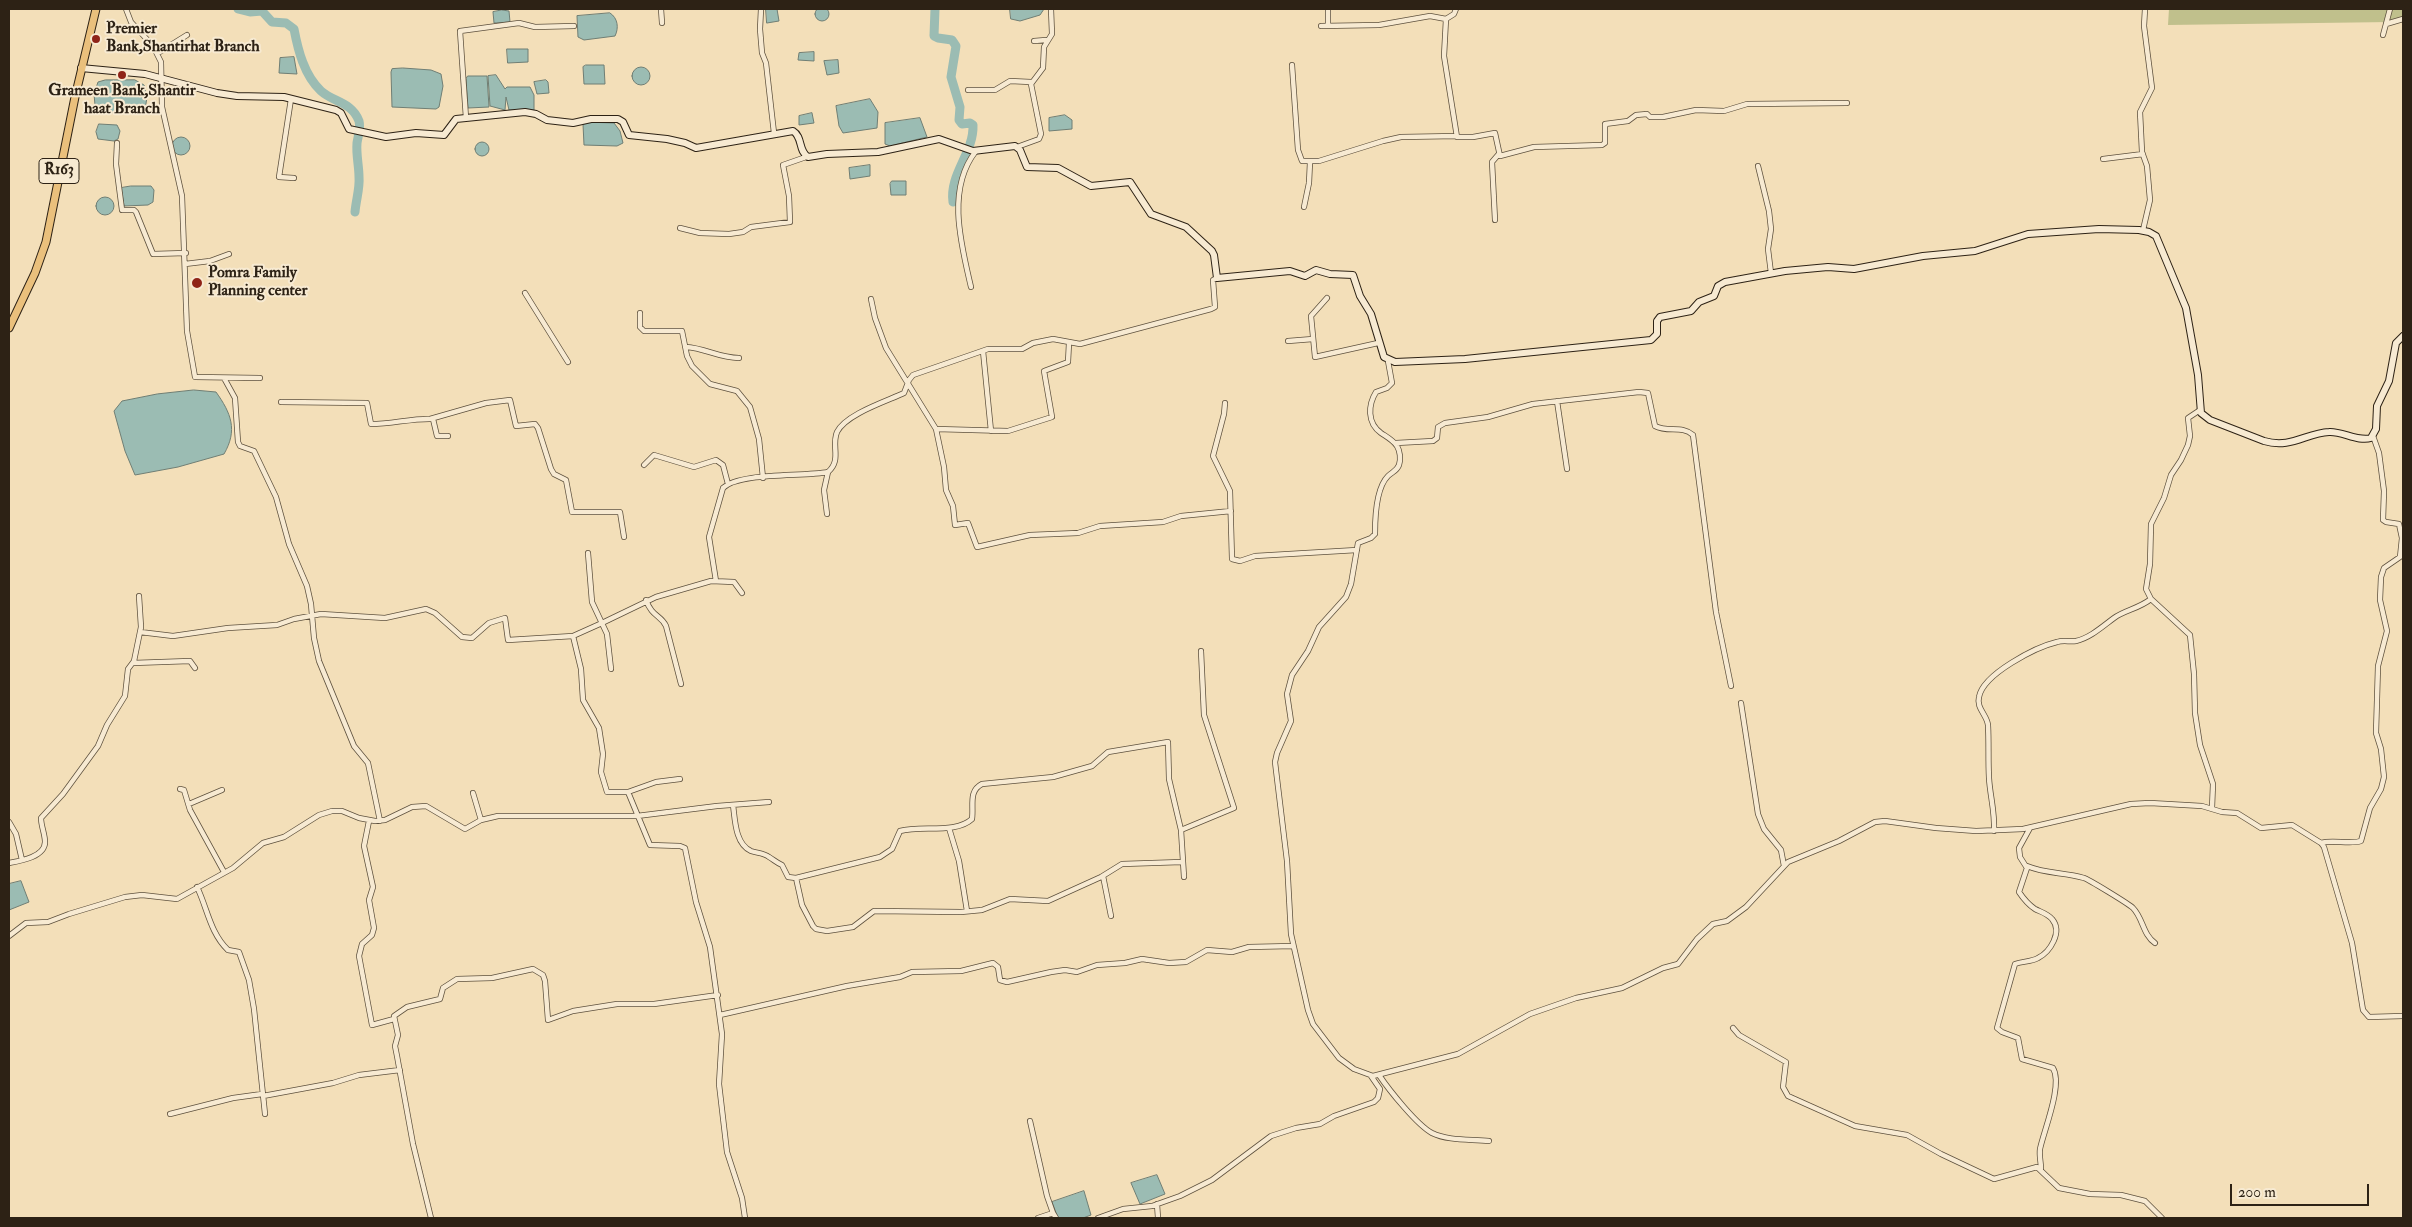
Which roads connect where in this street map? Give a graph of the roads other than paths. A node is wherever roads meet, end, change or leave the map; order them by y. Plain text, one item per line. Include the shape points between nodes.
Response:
1 (96, 9) edge
2 (126, 9) edge
3 (662, 9) edge
4 (762, 9) edge
5 (1051, 9) edge
6 (1328, 9) edge
7 (1456, 9) edge
8 (2145, 9) edge
9 (2390, 9) edge
10 (1446, 19) junction
11 (2403, 19) edge
12 (662, 23) dead end
13 (2386, 24) junction
14 (574, 26) dead end
15 (1321, 26) dead end
16 (1328, 26) junction
17 (187, 35) dead end
18 (2382, 35) dead end
19 (1046, 40) junction
20 (1034, 41) dead end
21 (158, 53) junction
22 (1292, 65) dead end
23 (81, 68) junction
24 (162, 78) junction
25 (1032, 82) junction
26 (968, 90) dead end
27 (290, 99) junction
28 (1847, 103) dead end
29 (466, 118) junction
30 (774, 133) junction
31 (1457, 136) junction
32 (118, 143) dead end
33 (1017, 146) junction
34 (975, 151) junction
35 (2143, 154) junction
36 (1498, 155) junction
37 (806, 157) junction
38 (2103, 158) dead end
39 (1310, 162) junction
40 (1758, 166) dead end
41 (294, 178) dead end
42 (1304, 207) dead end
43 (1495, 220) dead end
44 (680, 228) dead end
45 (2143, 230) junction
46 (186, 253) junction
47 (229, 254) dead end
48 (186, 264) junction
49 (1771, 274) junction
50 (1217, 278) junction
51 (971, 287) dead end
52 (525, 293) dead end
53 (1327, 298) dead end
54 (871, 299) dead end
55 (640, 313) dead end
56 (9, 328) edge
57 (2403, 336) edge
58 (1313, 339) junction
59 (1288, 340) dead end
60 (1069, 343) junction
61 (1378, 343) junction
62 (686, 347) junction
63 (983, 351) junction
64 (739, 358) dead end
65 (1388, 361) junction
66 (568, 362) dead end
67 (224, 378) junction
68 (260, 378) dead end
69 (908, 382) junction
70 (1557, 401) junction
71 (281, 402) dead end
72 (1225, 402) dead end
73 (2200, 410) junction
74 (430, 419) junction
75 (936, 429) junction
76 (991, 431) junction
77 (448, 436) dead end
78 (2373, 436) junction
79 (1396, 443) junction
80 (644, 466) dead end
81 (1567, 469) dead end
82 (828, 472) junction
83 (763, 478) junction
84 (728, 484) junction
85 (1231, 511) junction
86 (827, 514) dead end
87 (624, 537) dead end
88 (1357, 550) junction
89 (588, 553) dead end
90 (716, 581) junction
91 (742, 593) dead end
92 (139, 596) dead end
93 (2151, 599) junction
94 (646, 600) junction
95 (312, 615) junction
96 (602, 623) junction
97 (140, 632) junction
98 (573, 636) junction
99 (1201, 651) dead end
100 (133, 663) junction
101 (195, 668) dead end
102 (611, 669) dead end
103 (681, 684) dead end
104 (1731, 686) dead end
105 (1741, 703) dead end
106 (680, 779) dead end
107 (180, 789) dead end
108 (222, 790) dead end
109 (628, 792) junction
110 (472, 793) dead end
111 (769, 802) dead end
112 (189, 804) junction
113 (733, 805) junction
114 (2212, 808) junction
115 (639, 816) junction
116 (481, 820) junction
117 (369, 821) junction
118 (380, 821) junction
119 (9, 822) edge
120 (949, 828) junction
121 (2030, 828) junction
122 (1181, 830) junction
123 (1994, 830) junction
124 (2321, 843) junction
125 (22, 860) junction
126 (1182, 862) junction
127 (9, 863) edge
128 (1784, 866) junction
129 (2027, 866) junction
130 (224, 872) junction
131 (1103, 876) junction
132 (1184, 877) dead end
133 (796, 878) junction
134 (197, 887) junction
135 (967, 911) junction
136 (1111, 916) dead end
137 (9, 936) edge
138 (2155, 943) dead end
139 (1293, 946) junction
140 (717, 995) junction
141 (720, 1015) junction
142 (2403, 1016) edge
143 (394, 1019) junction
144 (1733, 1028) dead end
145 (400, 1070) junction
146 (1370, 1075) junction
147 (1379, 1076) junction
148 (262, 1095) junction
149 (170, 1114) dead end
150 (265, 1114) dead end
151 (1030, 1120) dead end
152 (1489, 1141) dead end
153 (2042, 1169) junction
154 (1157, 1204) junction
155 (1053, 1213) junction
156 (431, 1218) edge
157 (745, 1218) edge
158 (1038, 1218) edge
159 (1056, 1218) edge
160 (1098, 1218) edge
161 (1158, 1218) edge
162 (2162, 1218) edge

1 - 23 main road, R163
2 - 21 street via 136,30
3 - 12 street
4 - 30 street via 762,53
5 - 19 street via 1052,34
6 - 16 street
7 - 10 street
8 - 35 street via 2147,61 2152,88 2140,112
9 - 13 street
10 - 16 street via 1430,16 1379,25
10 - 31 street via 1444,56
11 - 13 street
13 - 18 street
14 - 29 street via 535,27 519,23 460,31
15 - 16 street
17 - 21 street
19 - 20 street
19 - 25 street via 1043,68
21 - 24 street
22 - 39 street via 1298,150 1301,160
23 - 24 street
23 - 56 main road, R163 via 46,242
24 - 27 street via 227,95
24 - 46 street via 162,107 182,191
25 - 26 street via 1010,81 995,90
25 - 33 street via 1041,134 1039,139
27 - 29 street via 338,111 352,130 386,137 416,133 442,135 456,119
27 - 41 street via 279,177
28 - 36 street via 1748,104 1724,111 1696,110 1664,117 1640,113 1628,121 1606,124 1606,143 1602,145 1534,147
29 - 30 street via 525,112 551,121 572,123 618,119 629,135 667,139 696,148
30 - 37 street via 797,133
31 - 36 street via 1494,133
31 - 39 street via 1401,137
32 - 46 street via 116,164 122,210 136,212 153,254
33 - 34 street
33 - 50 street via 1027,167 1058,168 1091,186 1130,182 1150,214 1186,227 1212,251
34 - 37 street via 939,139 873,152
34 - 51 street via 962,173 959,193 962,249
35 - 38 street
35 - 45 street via 2150,200
36 - 43 street via 1492,162
37 - 44 street via 782,166 789,196 790,222 751,227 729,234 700,233
39 - 42 street
40 - 49 street via 1772,229 1768,249
45 - 49 street via 2099,229 2028,234 1982,249 1866,268 1828,267
45 - 73 street via 2156,236 2186,308 2198,376
46 - 48 street
47 - 48 street via 210,261
48 - 67 street via 187,331 195,377
49 - 65 street via 1725,282 1718,286 1714,296 1699,302 1691,311 1660,317 1657,334 1651,340 1465,359 1408,363
50 - 60 street via 1213,280 1215,307 1212,309 1094,341
50 - 61 street via 1290,271 1305,276 1316,270 1353,275 1371,314
52 - 66 street
53 - 58 street via 1312,316
54 - 69 street via 874,318 886,348
55 - 62 street via 642,330 681,330
57 - 78 street via 2396,344 2388,381 2377,406
58 - 59 street
58 - 61 street via 1315,357
60 - 63 street via 1053,339 1022,348
60 - 76 street via 1067,363 1044,371 1052,416 1008,431
61 - 65 street
62 - 64 street via 699,348 722,358
62 - 83 street via 690,363 710,384 731,388 748,403 759,438
63 - 69 street via 918,374
63 - 76 street
65 - 79 street via 1392,383 1376,392 1370,410 1376,429
67 - 68 street
67 - 95 street via 235,398 238,442 240,446 254,451 276,497 289,544 307,586
69 - 75 street
69 - 82 street via 904,393 880,401 840,428 836,437 835,464
70 - 79 street via 1445,423 1438,427 1437,438 1433,441
70 - 81 street
70 - 104 street via 1647,392 1655,426 1685,429 1694,435 1716,612
71 - 74 street via 367,403 371,424 396,423 412,418
72 - 85 street via 1213,456 1229,487
73 - 78 street via 2210,420 2271,443 2332,432 2364,440
73 - 93 street via 2188,418 2188,445 2171,475 2151,524 2146,589
74 - 77 street via 435,422 437,436
74 - 87 street via 486,403 510,400 516,426 535,424 538,428 551,469 566,480 572,512 620,512
75 - 76 street
75 - 85 street via 955,525 968,523 977,547 1030,535 1078,533 1100,526 1163,522 1190,515
78 - 124 street via 2379,453 2384,491 2383,520 2398,523 2402,538 2400,557 2384,568 2380,583 2387,631 2378,666 2376,733 2384,780 2369,810 2361,841
79 - 88 street via 1400,464 1384,481 1375,508 1375,534 1360,541
80 - 84 street via 654,455 694,467 716,460 723,465
82 - 83 street
82 - 86 street via 824,490
83 - 84 street
84 - 90 street via 723,488 709,538
85 - 88 street via 1232,558 1235,561 1262,556
88 - 139 street via 1346,596 1319,627 1292,675 1287,700 1291,721 1276,752
89 - 96 street via 590,588 595,611
90 - 91 street via 734,582
90 - 94 street
92 - 97 street
93 - 114 street via 2190,635 2195,713 2200,745 2213,784
93 - 123 street via 2137,609 2115,617 2086,637 2036,649 2010,664 1981,692 1978,706 1988,723
94 - 96 street
94 - 103 street via 651,612 666,626
95 - 97 street via 277,625 173,636
95 - 98 street via 385,618 426,610 435,613 456,633 467,638 475,636 489,623 505,618 508,640
95 - 118 street via 319,661 354,746 368,763
96 - 98 street
96 - 102 street via 607,634
97 - 100 street
98 - 109 street via 581,669 583,700 599,728 605,789 608,793
99 - 122 street via 1204,715 1234,808
100 - 101 street via 190,661
100 - 125 street via 128,670 125,696 98,746 41,818 45,841 43,849
105 - 128 street via 1758,814 1764,829 1781,850
106 - 109 street via 656,782
107 - 112 street via 184,790
108 - 112 street
109 - 115 street
110 - 116 street
111 - 113 street
112 - 130 street
113 - 115 street
113 - 133 street via 743,846 770,857 782,865 788,877
114 - 121 street via 2136,804
114 - 124 street via 2240,814 2261,828 2292,825
115 - 116 street via 498,816
115 - 140 street via 650,845 685,848 696,902 710,947
116 - 118 street via 465,829 422,805
117 - 118 street
117 - 130 street via 342,811 325,813 290,835 263,843
117 - 143 street via 364,846 373,887 369,900 374,928 372,935 362,944 360,956 372,1025
119 - 125 street via 16,834
120 - 122 street via 962,826 972,819 973,794 982,784 1054,777 1092,766 1108,752 1168,742 1170,779
120 - 133 street via 900,831 892,849 880,857
120 - 135 street via 959,861
121 - 123 street
121 - 129 street via 2019,848 2020,857
122 - 126 street
123 - 128 street via 1936,828 1882,821
124 - 142 street via 2352,943 2363,1010 2368,1016
125 - 127 street
126 - 131 street via 1122,864
126 - 132 street
128 - 147 street via 1746,907 1727,921 1713,924 1697,938 1678,964 1622,988 1583,996 1530,1014 1458,1054
129 - 138 street via 2046,873 2086,878 2133,908
129 - 153 street via 2019,892 2032,907 2051,918 2055,936 2051,948 2043,955 2031,962 2015,964 1998,1028 2018,1038 2022,1059 2053,1068 2056,1074 2054,1097 2040,1152
130 - 134 street
131 - 135 street via 1054,900 1010,899 982,910
131 - 136 street
133 - 135 street via 808,917 820,931 853,927 874,911
134 - 137 street via 177,899 142,895 125,897 48,922 26,923
134 - 148 street via 220,939 228,950 239,952 244,965 254,1009
139 - 141 street via 1249,947 1232,952 1207,950 1186,962 1142,959 1006,982 1000,980 998,967 993,963 961,971 917,972
139 - 146 street via 1313,1024 1344,1062
140 - 141 street
140 - 143 street via 654,1004 618,1004 548,1020 543,976 534,969 492,978 457,978 443,988 440,999 407,1007
141 - 157 street via 720,1100 729,1163 742,1198
143 - 145 street
144 - 153 street via 1744,1038 1784,1059 1787,1066 1785,1093 1806,1104 1855,1126 1907,1135 1992,1178 2036,1167
145 - 148 street
145 - 156 street
146 - 147 street
146 - 154 street via 1380,1090 1374,1102 1320,1124 1271,1136 1202,1186
147 - 152 street via 1430,1132
148 - 149 street via 233,1098
148 - 150 street
151 - 155 street
153 - 162 street via 2059,1188 2145,1201
154 - 160 street via 1123,1209
154 - 161 street
155 - 158 street
155 - 159 street

